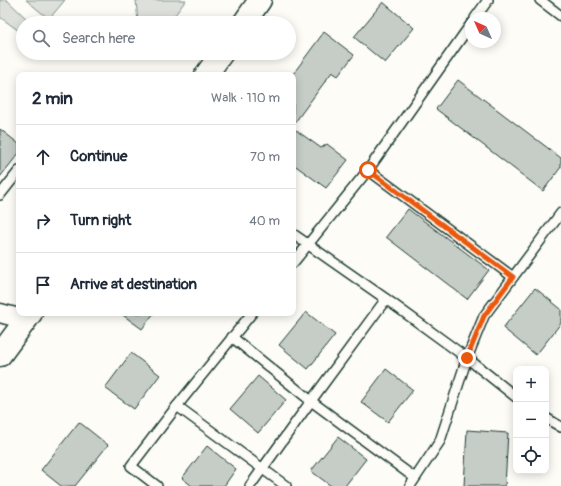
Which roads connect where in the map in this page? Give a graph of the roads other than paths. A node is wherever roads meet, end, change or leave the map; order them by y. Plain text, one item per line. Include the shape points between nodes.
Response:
1 (260, 0) edge
2 (488, 0) edge
3 (540, 0) edge
4 (479, 12) edge
5 (249, 16) edge
6 (561, 16) edge
7 (465, 33) edge
8 (217, 60) edge
9 (208, 72) edge
10 (368, 170) junction
11 (16, 175) edge
12 (0, 195) edge
13 (561, 213) edge
14 (296, 236) edge
15 (307, 245) junction
16 (296, 259) edge
17 (513, 277) junction
18 (386, 300) junction
19 (0, 313) edge
20 (16, 315) edge
21 (250, 316) edge
22 (28, 317) edge
23 (232, 337) junction
24 (0, 355) edge
25 (467, 358) junction
26 (513, 395) edge
27 (311, 401) junction
28 (177, 406) junction
29 (549, 420) edge
30 (561, 427) edge
31 (263, 470) junction
32 (413, 482) edge
33 (157, 486) edge
34 (250, 486) edge
35 (286, 486) edge

1 - 5 street
2 - 4 lane
3 - 6 lane
7 - 10 lane
8 - 9 street
10 - 15 lane
10 - 17 lane
11 - 12 lane
13 - 17 lane
14 - 15 lane
15 - 16 lane
15 - 18 lane
17 - 25 lane via 484,316
18 - 25 lane
18 - 27 lane
19 - 20 street
21 - 23 lane
22 - 24 street
23 - 27 lane
23 - 28 lane
25 - 26 lane
25 - 32 lane via 440,441
27 - 31 lane
27 - 32 lane
28 - 31 lane
28 - 33 lane via 131,466
29 - 30 lane
31 - 34 lane
31 - 35 lane

